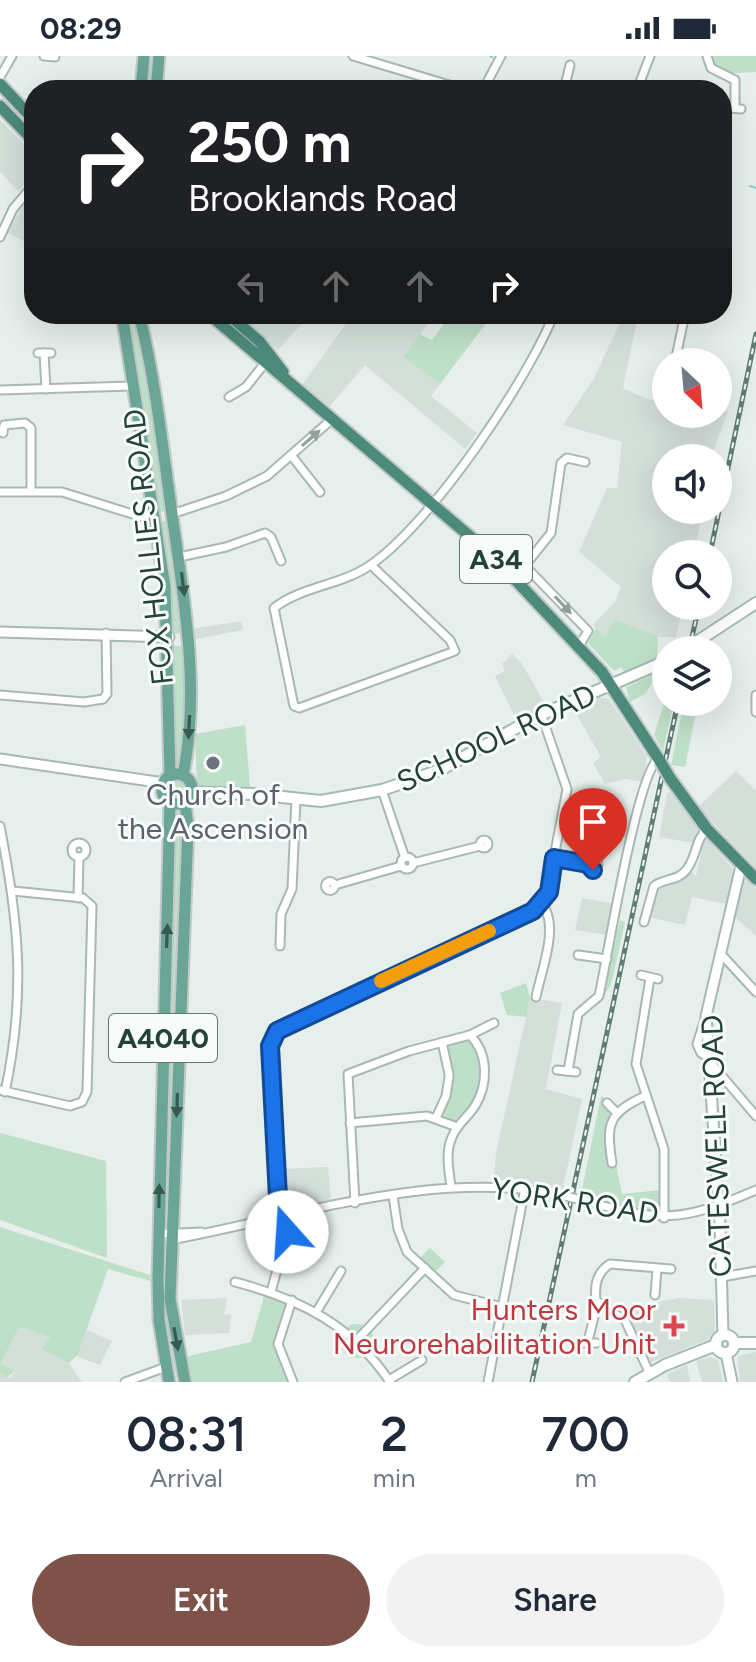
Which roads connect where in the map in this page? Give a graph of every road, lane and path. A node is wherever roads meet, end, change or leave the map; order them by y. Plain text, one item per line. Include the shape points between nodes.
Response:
1 (12, 56) edge
2 (44, 56) edge
3 (144, 56) edge
4 (159, 56) edge
5 (353, 56) edge
6 (501, 56) edge
7 (650, 56) edge
8 (707, 56) edge
9 (55, 57) edge
10 (570, 65) dead end
11 (0, 77) edge
12 (142, 80) edge
13 (157, 80) edge
14 (433, 80) edge
15 (488, 80) edge
16 (566, 80) edge
17 (641, 80) edge
18 (0, 84) edge
19 (0, 106) edge
20 (24, 109) edge
21 (734, 109) dead end
22 (24, 131) edge
23 (24, 196) edge
24 (0, 237) edge
25 (123, 324) edge
26 (141, 324) edge
27 (222, 324) edge
28 (237, 324) edge
29 (549, 324) edge
30 (683, 324) edge
31 (678, 348) edge
32 (44, 353) dead end
33 (268, 359) junction
34 (132, 386) junction
35 (46, 389) junction
36 (0, 390) edge
37 (229, 397) dead end
38 (331, 420) junction
39 (3, 433) dead end
40 (291, 455) junction
41 (585, 462) dead end
42 (31, 491) junction
43 (0, 492) edge
44 (322, 495) dead end
45 (433, 504) junction
46 (172, 514) junction
47 (153, 516) junction
48 (179, 557) junction
49 (281, 561) dead end
50 (371, 565) junction
51 (527, 568) junction
52 (515, 578) junction
53 (756, 603) edge
54 (0, 632) edge
55 (106, 633) junction
56 (706, 636) edge
57 (169, 637) junction
58 (187, 637) junction
59 (579, 646) junction
60 (652, 667) edge
61 (611, 685) junction
62 (0, 695) edge
63 (756, 695) edge
64 (756, 712) edge
65 (541, 714) junction
66 (0, 759) edge
67 (659, 760) junction
68 (183, 775) junction
69 (167, 779) junction
70 (382, 790) junction
71 (188, 798) junction
72 (296, 799) junction
73 (170, 801) junction
74 (0, 826) edge
75 (707, 829) junction
76 (480, 846) dead end
77 (79, 857) dead end
78 (554, 858) junction
79 (403, 862) junction
80 (588, 864) dead end
81 (741, 866) junction
82 (756, 879) edge
83 (335, 885) dead end
84 (13, 891) junction
85 (78, 898) junction
86 (542, 904) junction
87 (644, 922) dead end
88 (280, 946) dead end
89 (721, 954) junction
90 (578, 955) dead end
91 (607, 959) junction
92 (641, 975) dead end
93 (535, 990) dead end
94 (756, 992) edge
95 (494, 1023) dead end
96 (470, 1035) junction
97 (442, 1042) junction
98 (710, 1060) junction
99 (557, 1070) dead end
100 (2, 1091) edge
101 (645, 1096) junction
102 (607, 1103) dead end
103 (617, 1113) junction
104 (756, 1116) edge
105 (436, 1118) junction
106 (350, 1123) junction
107 (457, 1127) junction
108 (612, 1163) dead end
109 (451, 1187) junction
110 (525, 1188) junction
111 (756, 1190) edge
112 (393, 1196) junction
113 (355, 1203) junction
114 (718, 1206) junction
115 (283, 1215) junction
116 (664, 1218) junction
117 (173, 1236) junction
118 (158, 1238) junction
119 (425, 1268) junction
120 (657, 1269) junction
121 (671, 1269) dead end
122 (341, 1271) dead end
123 (756, 1271) edge
124 (722, 1277) junction
125 (235, 1282) dead end
126 (271, 1292) junction
127 (655, 1295) dead end
128 (292, 1300) junction
129 (602, 1306) junction
130 (502, 1307) junction
131 (317, 1311) junction
132 (723, 1335) junction
133 (356, 1341) junction
134 (588, 1342) dead end
135 (734, 1343) junction
136 (756, 1343) edge
137 (716, 1345) junction
138 (726, 1353) junction
139 (422, 1360) dead end
140 (181, 1365) junction
141 (166, 1367) junction
142 (649, 1372) junction
143 (390, 1381) edge
144 (125, 1382) edge
145 (169, 1382) edge
146 (185, 1382) edge
147 (293, 1382) edge
148 (488, 1382) edge
149 (635, 1382) edge
150 (732, 1382) edge

1 - 11 street
2 - 9 street
3 - 12 main road
4 - 13 main road
5 - 14 street
6 - 15 street
7 - 17 street
8 - 21 street via 711,68 735,80
10 - 16 street
18 - 20 highway
19 - 22 highway
23 - 24 street
25 - 34 main road, FOX HOLLIES ROAD
26 - 46 main road, FOX HOLLIES ROAD
27 - 33 highway, A34
28 - 33 highway, A34
29 - 45 street via 528,368
30 - 31 street
32 - 35 street
33 - 37 street via 246,387
33 - 38 highway, A34
34 - 35 street
34 - 47 main road, FOX HOLLIES ROAD
35 - 36 street
40 -> 38 street
38 - 45 highway, A34
39 - 42 street via 4,425 25,423 31,428
40 - 44 street
40 - 46 street via 241,490
41 - 51 street via 567,458 561,463 551,533 527,560
42 - 43 street
42 - 47 street via 62,492
45 - 50 street
45 - 52 highway, A34
46 - 47 main road
46 - 48 main road, FOX HOLLIES ROAD
47 - 57 main road, FOX HOLLIES ROAD
48 - 49 street via 265,533
48 -> 58 main road, FOX HOLLIES ROAD
50 - 50 street via 274,608 292,703 299,708 455,651 450,640
51 - 52 street
51 -> 59 street via 588,631
52 - 59 highway, A34
53 - 56 main road, bridge
54 - 55 street
55 - 57 street
55 - 62 street via 103,699
57 - 58 main road
57 - 69 main road, FOX HOLLIES ROAD
58 -> 68 main road, FOX HOLLIES ROAD via 190,712
59 - 61 highway, A34
60 - 61 main road, SCHOOL ROAD
61 - 65 main road, SCHOOL ROAD
61 - 67 highway, A34
63 - 64 street
65 - 70 main road, SCHOOL ROAD via 440,770
65 - 78 street via 567,789
66 - 69 street
67 - 75 highway, A34, bridge
67 - 91 street via 649,770 634,827
68 - 69 main road
68 - 71 main road
69 - 73 main road, FOX HOLLIES ROAD
70 - 72 main road, SCHOOL ROAD via 321,801
70 - 79 street
71 - 72 main road, SCHOOL ROAD via 253,794
71 - 73 main road via 178,805
71 -> 117 main road, A4040
72 - 88 street via 292,889 281,914
118 -> 73 main road, A4040
74 - 84 street
75 - 81 highway, A34
75 - 87 street via 683,874 654,886
76 - 79 street
77 - 85 street
78 - 80 street
78 - 86 street
79 - 83 street
81 - 82 highway, A34
81 - 89 street, CATESWELL ROAD
84 - 85 street
84 - 100 street via 20,941 19,1014
85 - 100 street via 93,910 86,1097 70,1106
86 - 93 street via 550,924
86 - 115 street via 277,1031 270,1046
89 - 94 street
89 - 98 street, CATESWELL ROAD via 706,1016
90 - 91 street
91 - 99 street via 599,996 578,1014 572,1072
92 - 101 street via 654,978 636,1064
95 - 96 street
96 - 97 street
96 - 107 street via 485,1074 476,1105
97 - 105 street via 449,1075
97 - 106 street via 352,1070 347,1079
98 - 104 street
98 - 114 street, CATESWELL ROAD
101 - 103 street
101 - 116 street via 664,1149
102 - 103 street
103 - 108 street via 608,1132
105 - 106 street
105 - 107 street
106 - 113 street
107 - 109 street via 447,1151
109 - 110 street, YORK ROAD
109 - 112 street, YORK ROAD
110 - 116 street, YORK ROAD, bridge
110 - 130 street
111 - 114 street, YORK ROAD
112 - 113 street, YORK ROAD
112 - 119 street via 403,1247
113 - 115 street, YORK ROAD
114 - 116 street, YORK ROAD
114 - 124 street, CATESWELL ROAD
115 - 117 street, YORK ROAD
115 - 126 street via 287,1232
117 - 118 street, YORK ROAD
117 -> 140 main road, A4040 via 170,1299
118 - 141 main road, A4040 via 159,1320
119 - 130 street via 454,1295
119 - 133 street
120 - 121 street
120 - 127 street
120 - 129 street via 617,1264 604,1268 595,1293
122 - 131 street
123 - 124 street
124 - 132 street, CATESWELL ROAD
125 - 126 street
126 - 128 street
128 - 131 street
128 - 147 street via 278,1344
129 - 134 street
129 - 142 street via 625,1320
130 - 148 street
131 - 133 street
132 - 135 main road
132 - 137 main road
133 - 143 street
135 - 136 main road
135 - 138 main road
137 - 138 main road
137 - 142 main road
138 - 150 street
139 - 143 street
140 - 141 main road
140 - 146 main road, A4040
141 - 144 street
141 - 145 main road, A4040
142 - 149 main road

